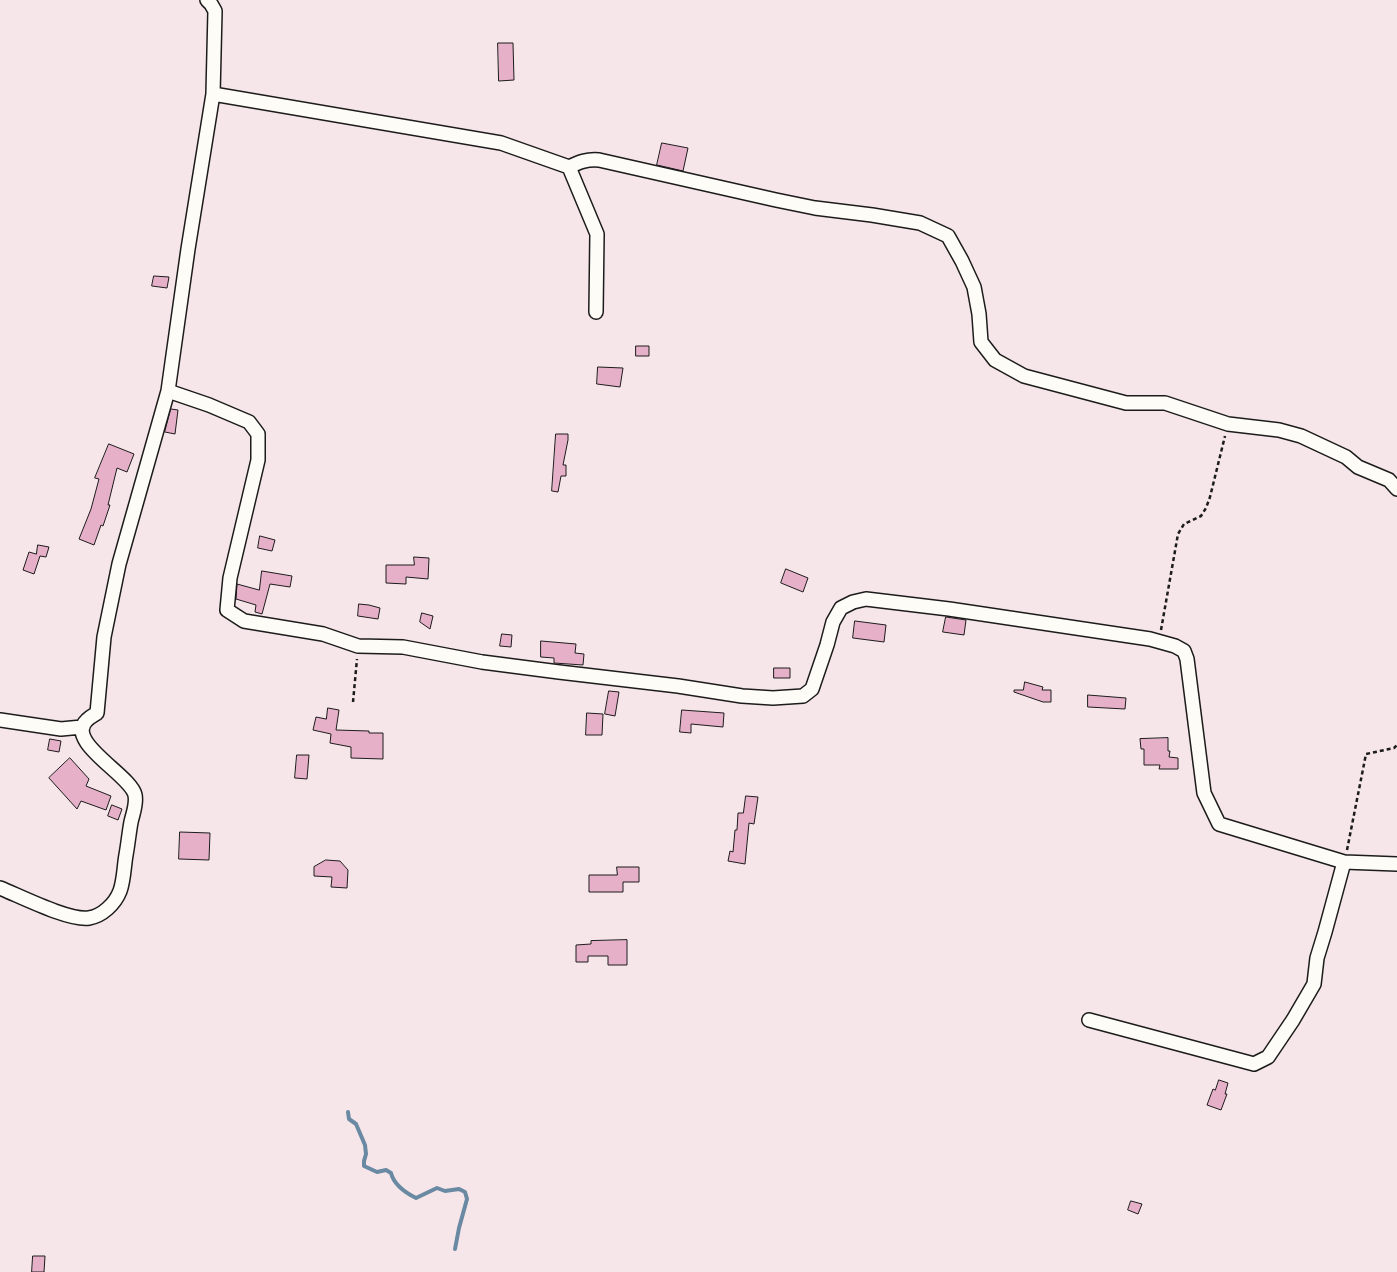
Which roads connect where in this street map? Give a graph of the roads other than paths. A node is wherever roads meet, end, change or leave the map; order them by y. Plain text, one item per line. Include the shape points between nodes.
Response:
1 (206, 0) edge
2 (213, 94) junction
3 (569, 167) junction
4 (596, 312) dead end
5 (168, 390) junction
6 (1397, 489) edge
7 (0, 720) edge
8 (82, 727) junction
9 (1344, 862) junction
10 (1397, 864) edge
11 (0, 888) edge
12 (1089, 1020) dead end

1 - 2 street via 215,11
2 - 3 street via 501,143
2 - 5 street
3 - 4 street via 597,234
3 - 6 street via 581,161 599,160 815,208 920,223 948,236 962,261 974,287 981,342 995,360 1024,376 1126,403 1165,403 1228,424 1279,430 1301,436 1346,457 1358,467 1389,480
5 - 8 street via 119,564 104,637 97,712 86,720
5 - 9 street via 249,422 258,434 258,460 230,578 227,610 244,621 322,634 358,646 403,647 482,662 773,698 803,696 812,689 832,622 841,608 866,599 1150,639 1175,646 1184,651 1187,659 1204,793 1219,824
7 - 8 street via 61,729
8 - 11 street via 82,734 89,747 129,784 135,793 136,802 120,891 110,906 100,914 88,918 74,917
9 - 10 street
9 - 12 street via 1317,958 1314,984 1268,1057 1254,1064

